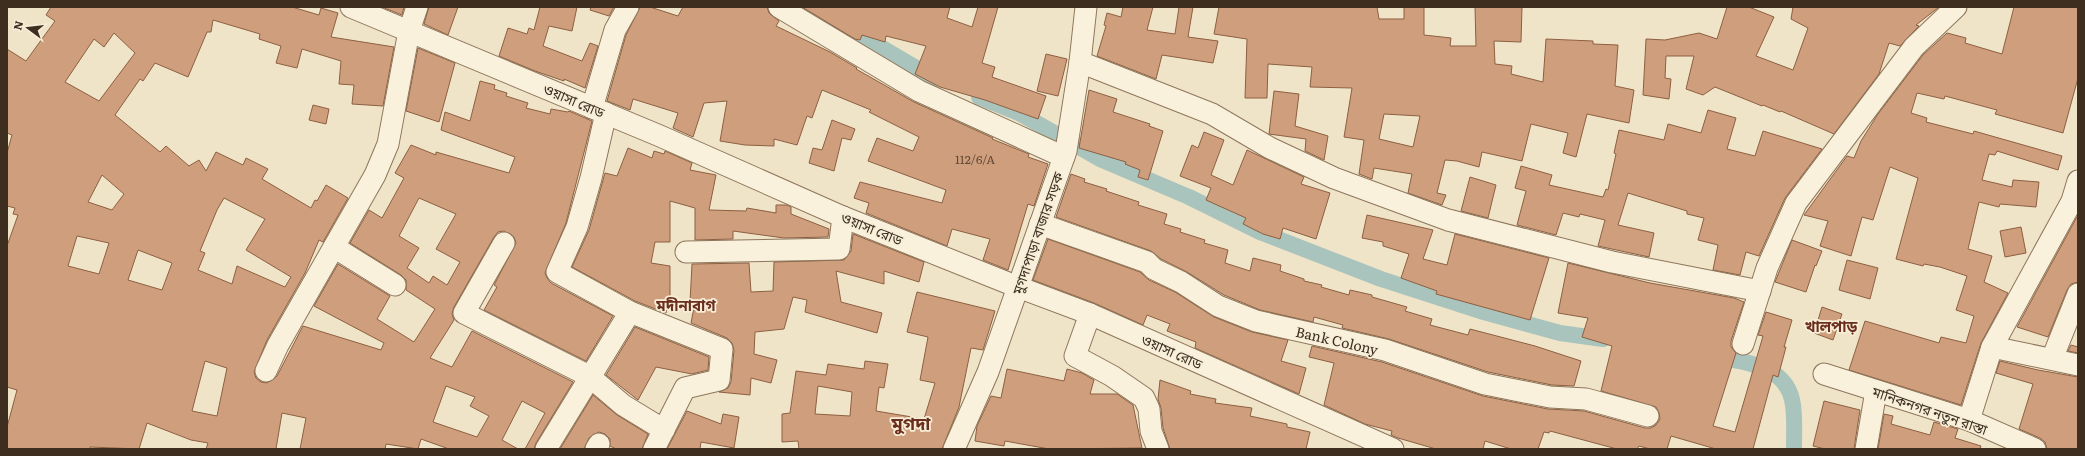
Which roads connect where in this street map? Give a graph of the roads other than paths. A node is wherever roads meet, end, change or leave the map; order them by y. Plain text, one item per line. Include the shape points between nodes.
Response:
1 (351, 7) edge
2 (417, 7) edge
3 (628, 7) edge
4 (779, 7) edge
5 (1086, 7) edge
6 (1956, 7) edge
7 (409, 31) junction
8 (1080, 62) junction
9 (599, 111) junction
10 (1065, 154) junction
11 (2078, 181) edge
12 (2072, 210) edge
13 (843, 217) junction
14 (1040, 224) junction
15 (504, 243) dead end
16 (334, 247) junction
17 (686, 252) dead end
18 (395, 285) dead end
19 (1018, 287) junction
20 (1760, 291) junction
21 (2078, 294) edge
22 (630, 312) junction
23 (1090, 314) junction
24 (1743, 344) dead end
25 (1992, 347) junction
26 (2052, 359) junction
27 (2078, 365) edge
28 (266, 371) dead end
29 (1824, 374) dead end
30 (589, 376) junction
31 (1876, 392) junction
32 (1648, 416) dead end
33 (1969, 420) junction
34 (664, 430) junction
35 (546, 449) edge
36 (654, 449) edge
37 (954, 449) edge
38 (1158, 449) edge
39 (1393, 449) edge
40 (1866, 449) edge
41 (2035, 449) edge

1 - 7 street, ওয়াসা রোড
2 - 7 street
3 - 9 street via 615,30
4 - 10 street via 919,91
5 - 8 street, মুগদাপাড়া বাজার সড়ক
6 - 20 street via 1914,48 1796,203 1767,268
7 - 9 street, ওয়াসা রোড
7 - 16 street via 388,144 375,175
8 - 10 street, মুগদাপাড়া বাজার সড়ক
8 - 20 street via 1212,114 1270,148 1334,178 1448,220 1612,262
9 - 13 street, ওয়াসা রোড
9 - 22 street via 592,178 577,227 557,272
10 - 14 street, মুগদাপাড়া বাজার সড়ক
11 - 12 street
12 - 25 street
13 - 17 street via 839,250
13 - 19 street, ওয়াসা রোড
14 - 19 street, মুগদাপাড়া বাজার সড়ক
14 - 32 street, Bank Colony via 1147,262 1154,269 1181,282 1218,306 1256,321 1386,350 1485,384 1550,397 1586,399
15 - 30 street via 464,313
16 - 18 street
16 - 28 street
19 - 23 street, ওয়াসা রোড
19 - 37 street, মুগদাপাড়া বাজার সড়ক via 988,372
20 - 24 street
21 - 26 street
22 - 30 street
22 - 34 street via 722,350 719,380 685,388
23 - 38 street via 1075,356 1112,376 1144,398
23 - 39 street, ওয়াসা রোড
25 - 26 street
25 - 33 street
26 - 27 street
29 - 31 street, মানিকনগর নতুন রাস্তা
30 - 34 street via 623,405
30 - 35 street
31 - 33 street, মানিকনগর নতুন রাস্তা
31 - 40 street
33 - 41 street, মানিকনগর নতুন রাস্তা
34 - 36 street

